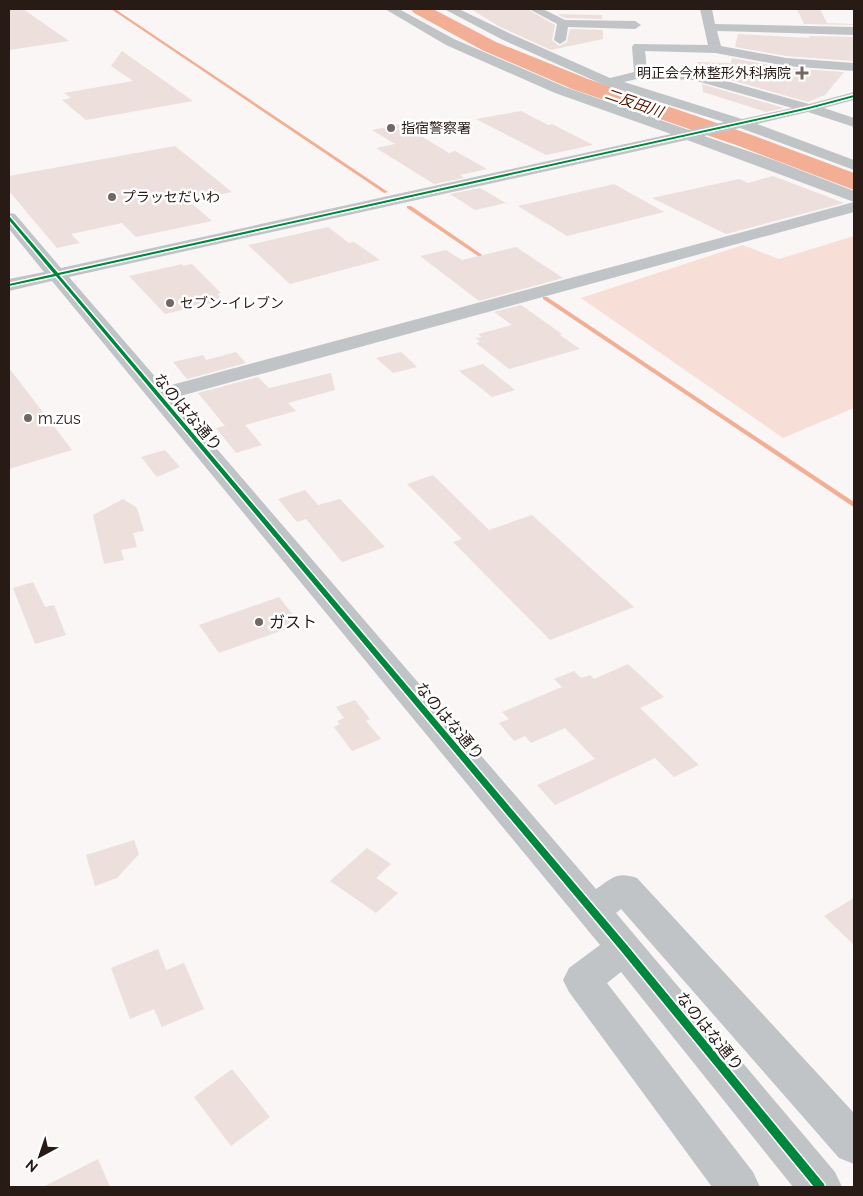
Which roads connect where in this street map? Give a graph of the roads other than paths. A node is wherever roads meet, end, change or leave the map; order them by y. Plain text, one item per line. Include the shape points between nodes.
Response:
1 (391, 9) edge
2 (450, 9) edge
3 (535, 9) edge
4 (634, 9) edge
5 (706, 9) edge
6 (785, 15) dead end
7 (563, 23) junction
8 (635, 25) junction
9 (711, 27) junction
10 (791, 29) junction
11 (854, 30) edge
12 (638, 47) junction
13 (715, 49) junction
14 (557, 59) junction
15 (854, 67) edge
16 (642, 74) junction
17 (609, 82) junction
18 (854, 96) edge
19 (809, 108) junction
20 (854, 123) edge
21 (737, 124) junction
22 (685, 135) junction
23 (854, 165) edge
24 (854, 197) edge
25 (854, 207) edge
26 (9, 218) edge
27 (56, 274) junction
28 (9, 285) edge
29 (157, 396) junction
30 (592, 910) junction
31 (624, 948) junction
32 (854, 1143) edge
33 (738, 1187) edge
34 (820, 1187) edge

1 - 22 street via 450,42 560,90
2 - 14 street
3 - 7 street
4 - 8 street
5 - 9 street
6 - 10 street
7 - 8 street
7 - 14 street
8 - 12 street
9 - 10 street
9 - 13 street
10 - 11 street
12 - 13 street
12 - 16 street
13 - 15 street via 786,62
14 - 17 street
16 - 17 street
16 - 19 street via 694,76
17 - 21 street
18 - 19 street
19 - 20 street
19 - 21 street
21 - 22 street
21 - 23 street
22 - 24 street
22 - 27 street
25 - 29 street
26 - 27 street, なのはな通り
27 - 28 street
27 - 29 street, なのはな通り
29 - 30 street, なのはな通り
30 - 31 street, なのはな通り
30 - 32 street via 624,888
31 - 33 street via 582,980
31 - 34 street, なのはな通り

